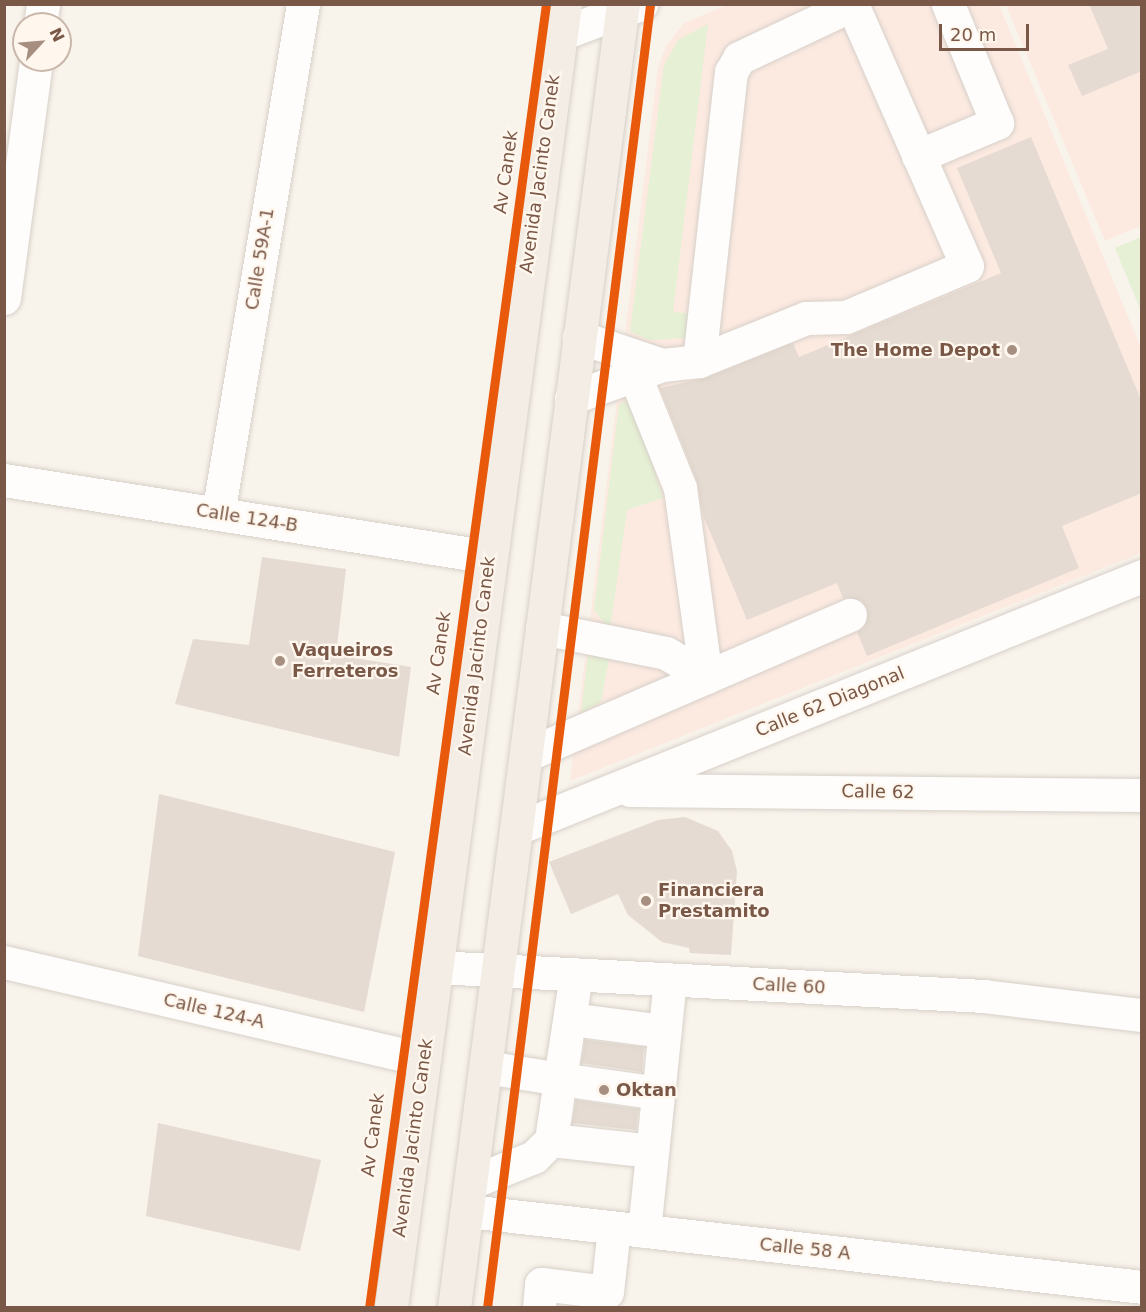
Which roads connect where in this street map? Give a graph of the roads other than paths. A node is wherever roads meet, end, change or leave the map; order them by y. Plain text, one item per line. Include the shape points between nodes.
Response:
1 (303, 4) edge
2 (948, 4) edge
3 (853, 5) edge
4 (629, 7) edge
5 (561, 20) edge
6 (34, 72) edge
7 (918, 156) junction
8 (4, 298) edge
9 (579, 337) junction
10 (699, 362) junction
11 (649, 370) junction
12 (571, 398) junction
13 (4, 480) edge
14 (218, 514) junction
15 (489, 556) junction
16 (1142, 576) edge
17 (850, 615) dead end
18 (543, 628) junction
19 (706, 677) junction
20 (526, 755) junction
21 (614, 789) junction
22 (1142, 795) edge
23 (518, 828) junction
24 (4, 962) edge
25 (436, 968) junction
26 (498, 971) junction
27 (576, 975) junction
28 (670, 980) junction
29 (1142, 1015) edge
30 (570, 1019) junction
31 (664, 1031) junction
32 (424, 1060) junction
33 (486, 1067) junction
34 (560, 1079) junction
35 (657, 1093) junction
36 (551, 1140) junction
37 (652, 1151) junction
38 (470, 1196) junction
39 (629, 1229) junction
40 (1142, 1287) edge
41 (391, 1308) edge
42 (454, 1308) edge
43 (539, 1308) edge

1 - 14 street, Calle 59A-1
2 - 7 street via 997,123
3 - 7 street
3 - 10 street via 739,58 731,72
4 - 5 street
4 - 9 main road
5 - 15 main road, Avenida Jacinto Canek
6 - 8 street
7 - 10 street via 967,266 846,317 806,318
9 - 11 street
9 - 12 main road
10 - 11 street
11 - 12 street
11 - 19 street via 680,488
12 - 18 main road
13 - 14 street, Calle 124-B
14 - 15 street, Calle 124-B
15 - 25 main road, Avenida Jacinto Canek
16 - 21 street, Calle 62 Diagonal
17 - 19 street
18 - 19 street via 666,653
18 - 20 main road
19 - 20 street
20 - 23 main road
21 - 22 street, Calle 62
21 - 23 street, Calle 62 Diagonal
23 - 26 main road
24 - 32 street, Calle 124-A
25 - 26 street, Calle 60
25 - 32 main road, Avenida Jacinto Canek
26 - 27 street, Calle 60
26 - 33 main road
27 - 28 street, Calle 60
27 - 30 street
28 - 29 street, Calle 60 via 984,996
28 - 31 street
30 - 31 street
30 - 34 street
31 - 35 street
32 - 41 main road, Avenida Jacinto Canek
33 - 34 street
33 - 38 main road
34 - 35 street
34 - 36 street
35 - 37 street
36 - 37 street
36 - 38 street via 534,1158
37 - 39 street
38 - 39 street, Calle 58 A
38 - 42 main road
39 - 40 street, Calle 58 A
39 - 43 street via 607,1292 541,1284

